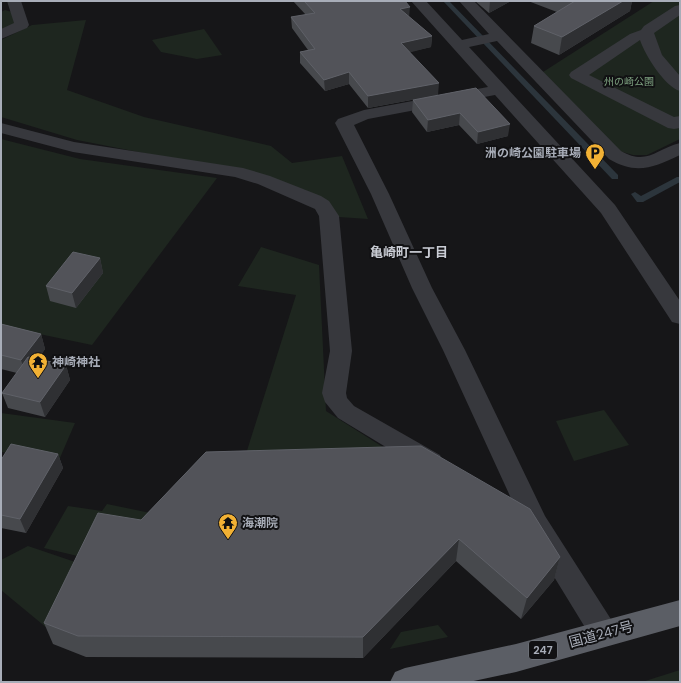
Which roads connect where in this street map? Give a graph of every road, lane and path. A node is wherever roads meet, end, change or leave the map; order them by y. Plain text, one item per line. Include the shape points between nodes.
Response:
1 (14, 1) edge
2 (418, 1) edge
3 (466, 1) edge
4 (680, 9) edge
5 (646, 33) junction
6 (1, 34) edge
7 (493, 38) junction
8 (459, 45) junction
9 (680, 86) edge
10 (498, 90) junction
11 (680, 121) edge
12 (1, 128) edge
13 (680, 148) edge
14 (680, 317) edge
15 (447, 471) edge
16 (508, 507) edge
17 (534, 523) junction
18 (680, 613) edge
19 (604, 633) junction
20 (405, 682) edge

1 - 6 street via 22,25
2 - 8 street
3 - 7 street
4 - 5 street
5 - 9 street via 660,63
5 - 11 street via 577,75 674,124
7 - 8 street
7 - 13 street via 622,160 630,164 648,163
8 - 10 street
10 - 14 street via 608,209
10 - 17 street via 364,115 344,123 380,194
12 - 15 street via 73,147 236,172 264,180 322,205 329,216 341,351 334,393 337,402 346,412
16 - 17 street
17 - 19 street
18 - 19 highway, 国道247号 / 247
19 - 20 highway, 国道247号 / 247 via 516,658

